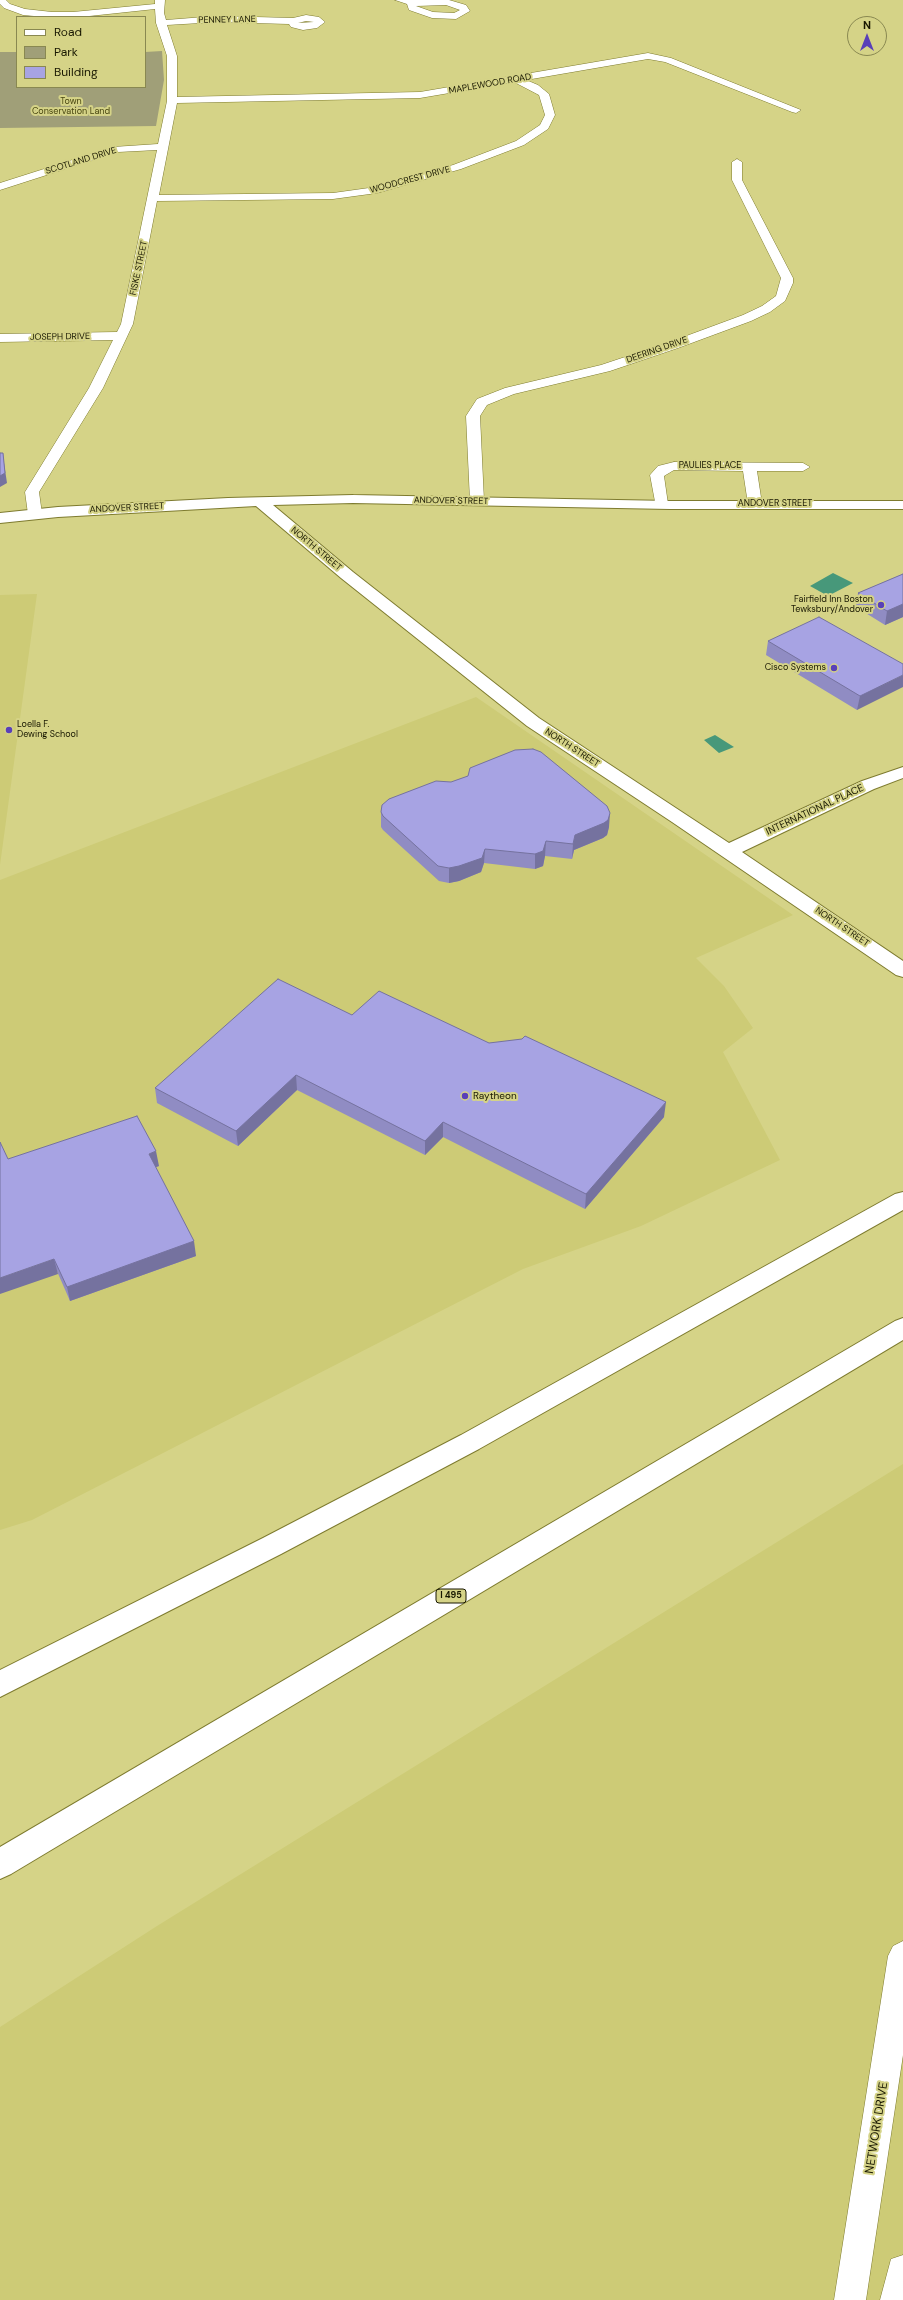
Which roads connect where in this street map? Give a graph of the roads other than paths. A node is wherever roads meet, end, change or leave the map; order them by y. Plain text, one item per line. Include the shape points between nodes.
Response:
1 (1, 0) edge
2 (400, 0) edge
3 (160, 3) edge
4 (413, 3) junction
5 (293, 21) dead end
6 (161, 23) junction
7 (518, 80) junction
8 (172, 100) junction
9 (796, 110) dead end
10 (163, 147) junction
11 (737, 162) dead end
12 (0, 187) edge
13 (153, 198) junction
14 (121, 336) junction
15 (0, 338) edge
16 (749, 467) junction
17 (803, 467) dead end
18 (259, 501) junction
19 (477, 501) junction
20 (661, 504) junction
21 (755, 504) junction
22 (903, 505) edge
23 (35, 514) junction
24 (0, 518) edge
25 (903, 772) edge
26 (728, 851) junction
27 (903, 970) edge
28 (903, 1200) edge
29 (903, 1328) edge
30 (0, 1684) edge
31 (0, 1864) edge
32 (903, 1956) edge
33 (903, 2271) edge
34 (850, 2300) edge
35 (896, 2300) edge

1 - 3 street via 7,6 23,12 57,16
2 - 4 street
3 - 6 street, FISKE STREET
4 - 4 street via 446,2 463,7 466,11 456,16 432,15 412,8
5 - 6 street, PENNEY LANE via 223,19
6 - 8 street, FISKE STREET via 172,56
7 - 8 street, MAPLEWOOD ROAD via 451,92 399,97
7 - 9 street, MAPLEWOOD ROAD via 648,56 668,60
7 - 13 street, WOODCREST DRIVE via 544,94 550,115 544,127 520,144 450,169 377,190 334,196
8 - 10 street, FISKE STREET
10 - 12 street, SCOTLAND DRIVE via 117,150
10 - 13 street, FISKE STREET
11 - 19 street, DEERING DRIVE via 737,180 787,278 781,298 747,318 674,345 605,368 510,391 482,402 473,416
13 - 14 street, FISKE STREET via 127,324
14 - 15 street, JOSEPH DRIVE
14 - 23 street, FISKE STREET via 96,388 32,492
16 - 17 street, PAULIES PLACE
16 - 20 street, PAULIES PLACE via 674,466 663,469 657,475
16 - 21 street, PAULIES PLACE
18 - 19 main road, ANDOVER STREET
18 - 23 main road, ANDOVER STREET
18 - 26 main road, NORTH STREET via 347,575 533,722
19 - 20 main road, ANDOVER STREET
20 - 21 main road, ANDOVER STREET
21 - 22 main road, ANDOVER STREET
23 - 24 main road, ANDOVER STREET
25 - 26 main road, INTERNATIONAL PLACE via 868,785
26 - 27 main road, NORTH STREET
28 - 30 main road via 470,1442
29 - 31 main road, I 495
32 - 34 street, NETWORK DRIVE
33 - 35 street

